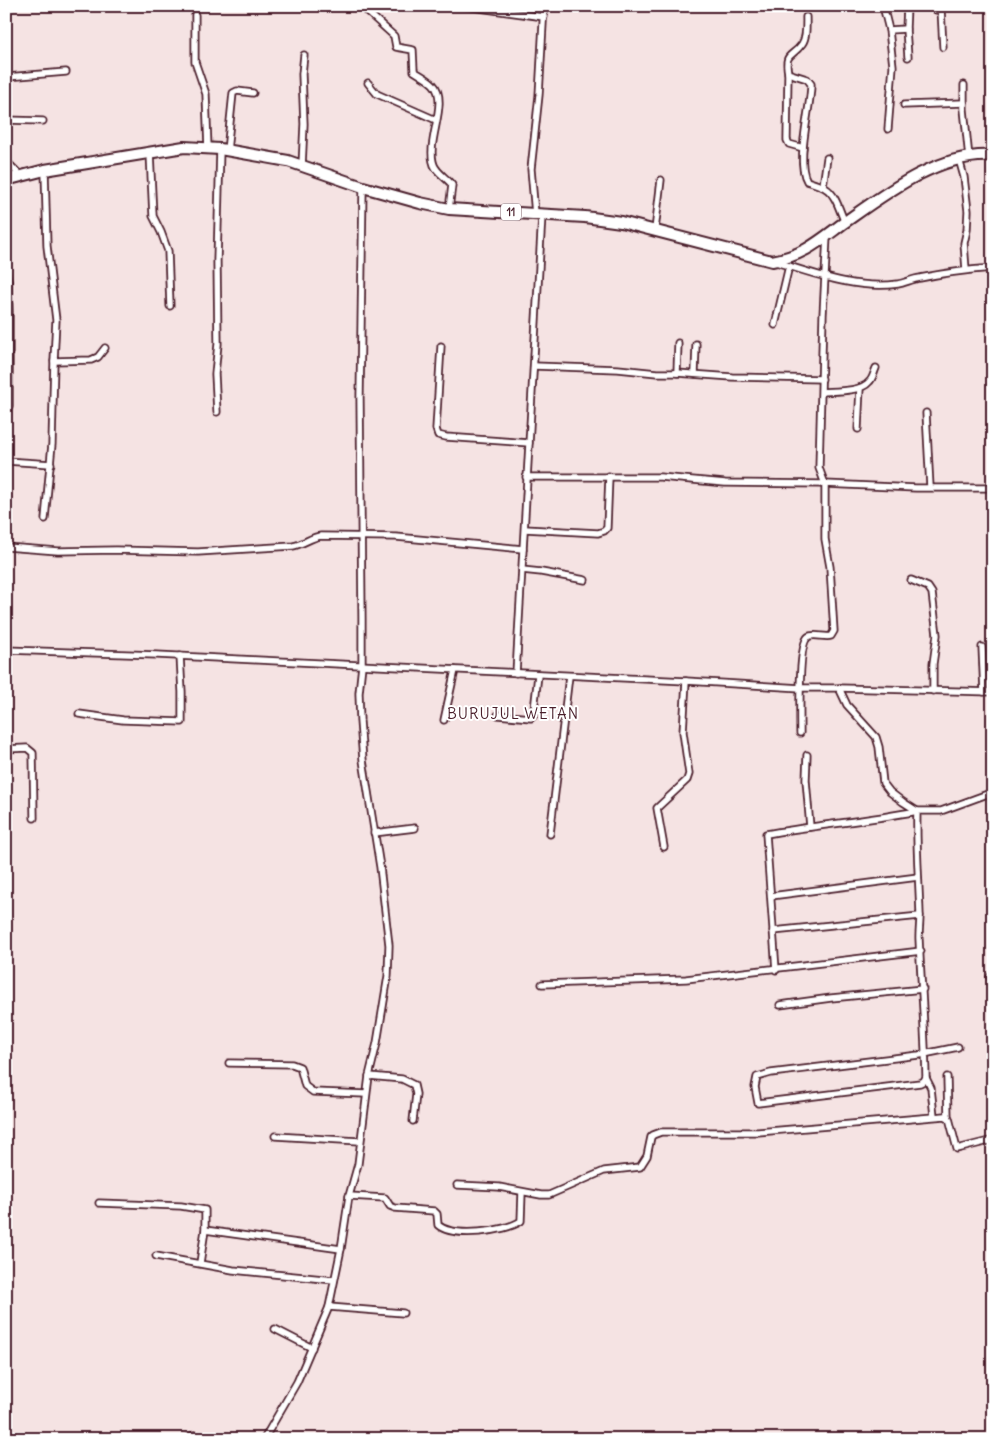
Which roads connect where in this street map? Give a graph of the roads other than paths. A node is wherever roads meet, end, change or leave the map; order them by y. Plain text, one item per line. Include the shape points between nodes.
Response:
1 (360, 6) edge
2 (465, 6) edge
3 (544, 6) edge
4 (883, 6) edge
5 (907, 6) edge
6 (931, 6) edge
7 (941, 8) edge
8 (195, 15) dead end
9 (544, 17) junction
10 (806, 17) dead end
11 (906, 29) junction
12 (889, 30) junction
13 (943, 46) dead end
14 (304, 55) dead end
15 (908, 57) dead end
16 (66, 72) dead end
17 (788, 73) junction
18 (6, 80) edge
19 (368, 83) dead end
20 (964, 85) dead end
21 (253, 93) dead end
22 (964, 102) junction
23 (904, 104) dead end
24 (6, 120) edge
25 (436, 120) junction
26 (43, 121) dead end
27 (888, 129) dead end
28 (803, 148) junction
29 (208, 149) junction
30 (223, 150) junction
31 (150, 153) junction
32 (993, 156) edge
33 (6, 157) edge
34 (827, 158) dead end
35 (964, 158) junction
36 (302, 166) junction
37 (45, 170) junction
38 (20, 176) junction
39 (6, 180) edge
40 (661, 180) dead end
41 (823, 186) junction
42 (363, 188) junction
43 (449, 208) junction
44 (539, 214) junction
45 (845, 223) junction
46 (655, 230) junction
47 (827, 236) junction
48 (772, 261) junction
49 (789, 266) junction
50 (993, 268) edge
51 (966, 270) junction
52 (6, 271) edge
53 (824, 278) junction
54 (170, 306) dead end
55 (775, 325) dead end
56 (678, 343) dead end
57 (696, 344) dead end
58 (440, 346) dead end
59 (105, 348) dead end
60 (54, 361) junction
61 (534, 366) junction
62 (876, 368) dead end
63 (677, 373) junction
64 (695, 374) junction
65 (822, 379) junction
66 (860, 388) junction
67 (822, 392) junction
68 (9, 406) dead end
69 (217, 412) dead end
70 (926, 412) dead end
71 (858, 429) dead end
72 (529, 443) junction
73 (6, 461) edge
74 (51, 464) junction
75 (609, 476) junction
76 (526, 477) junction
77 (824, 484) junction
78 (930, 487) junction
79 (993, 488) edge
80 (45, 519) dead end
81 (525, 529) junction
82 (361, 536) junction
83 (6, 547) edge
84 (523, 548) junction
85 (522, 570) junction
86 (585, 580) dead end
87 (912, 580) dead end
88 (982, 647) dead end
89 (6, 650) edge
90 (180, 656) junction
91 (362, 666) junction
92 (455, 670) junction
93 (516, 673) junction
94 (538, 675) junction
95 (570, 676) junction
96 (686, 681) junction
97 (801, 688) junction
98 (839, 688) junction
99 (932, 691) junction
100 (984, 692) junction
101 (993, 692) edge
102 (79, 714) dead end
103 (498, 715) dead end
104 (444, 720) dead end
105 (800, 734) dead end
106 (7, 750) edge
107 (807, 755) dead end
108 (6, 760) edge
109 (993, 792) edge
110 (917, 811) junction
111 (34, 818) dead end
112 (810, 827) junction
113 (415, 828) dead end
114 (374, 833) junction
115 (550, 834) dead end
116 (664, 847) dead end
117 (918, 877) junction
118 (771, 896) junction
119 (920, 916) junction
120 (773, 931) junction
121 (920, 952) junction
122 (776, 970) junction
123 (542, 984) dead end
124 (922, 989) junction
125 (780, 1005) dead end
126 (958, 1047) dead end
127 (926, 1053) junction
128 (229, 1063) dead end
129 (369, 1076) junction
130 (947, 1077) dead end
131 (926, 1078) junction
132 (366, 1094) junction
133 (934, 1116) junction
134 (948, 1117) junction
135 (413, 1121) dead end
136 (275, 1136) dead end
137 (993, 1140) edge
138 (360, 1141) junction
139 (457, 1185) dead end
140 (522, 1192) junction
141 (349, 1196) junction
142 (99, 1203) dead end
143 (205, 1230) junction
144 (341, 1249) junction
145 (156, 1256) dead end
146 (200, 1263) junction
147 (334, 1280) junction
148 (329, 1307) junction
149 (403, 1313) dead end
150 (275, 1329) dead end
151 (312, 1348) junction
152 (186, 1439) edge
153 (206, 1439) edge
154 (264, 1439) edge

1 - 25 street via 394,36 396,47 414,51 414,71 433,84 440,96
2 - 9 street
3 - 9 street
4 - 12 street
5 - 11 street
6 - 7 street via 936,10
7 - 13 street
8 - 29 street via 195,62 206,94
9 - 44 street via 531,169
10 - 17 street via 802,44 787,57
11 - 12 street
11 - 15 street
12 - 27 street via 893,66
14 - 36 street
16 - 18 street via 16,75
17 - 28 street via 787,140 789,144
17 - 28 street via 807,79 811,84
19 - 25 street via 377,94
20 - 22 street
21 - 30 street via 233,93
22 - 23 street
22 - 35 street
24 - 26 street
25 - 43 street via 432,157 434,166 452,185
28 - 41 street via 804,176 807,181
29 - 30 highway, 11
29 - 31 highway, 11 via 184,147
30 - 36 highway, 11
30 - 69 street via 217,261
31 - 37 highway, 11
31 - 54 street via 153,216 168,251
32 - 35 highway, 11
33 - 38 street
34 - 41 street
35 - 45 highway, 11 via 918,175
35 - 51 street via 968,211 964,243
36 - 42 highway, 11
37 - 38 highway, 11
37 - 60 street via 47,246 56,320
38 - 39 highway, 11
40 - 46 street
41 - 45 street via 834,198
42 - 43 highway, 11
42 - 82 street
43 - 44 highway, 11
44 - 46 highway, 11 via 613,220
44 - 61 street
45 - 47 highway, 11
46 - 48 highway, 11
47 - 48 highway, 11 via 798,254
47 - 53 street
48 - 49 street
49 - 53 street
49 - 55 street
50 - 51 street
51 - 53 street via 893,285
52 - 68 street
53 - 65 street
56 - 63 street
57 - 64 street
58 - 72 street via 438,435
59 - 60 street via 91,360
60 - 74 street
61 - 63 street
61 - 72 street
62 - 66 street via 871,381
63 - 64 street
64 - 65 street
65 - 67 street
66 - 67 street
66 - 71 street
67 - 77 street via 819,468
70 - 78 street
72 - 76 street
73 - 74 street
74 - 80 street
75 - 76 street
75 - 77 street via 725,483
75 - 81 street via 605,531
76 - 81 street
77 - 78 street
77 - 97 street via 834,631 831,636 806,638
78 - 79 street
81 - 84 street
82 - 83 street via 321,536 293,546 198,552 58,551
82 - 84 street
82 - 91 street
84 - 85 street
85 - 86 street
85 - 93 street
87 - 99 street via 928,587 932,593 937,635
88 - 100 street
89 - 90 street
90 - 91 street
90 - 102 street via 182,722 123,720
91 - 92 street
91 - 114 street via 360,721
92 - 93 street
92 - 104 street
93 - 94 street
94 - 95 street
94 - 103 street via 534,715 531,718
95 - 96 street
95 - 115 street
96 - 97 street
96 - 116 street via 683,732 689,774 688,780 657,808
97 - 98 street
97 - 105 street
98 - 99 street
98 - 110 street via 850,708 876,737 885,786
99 - 100 street
100 - 101 street
106 - 108 street
106 - 111 street via 27,748 33,752
107 - 112 street
109 - 110 street via 945,810
110 - 112 street
110 - 117 street
112 - 118 street via 766,834
113 - 114 street
114 - 129 street via 389,945 387,982
117 - 118 street
117 - 119 street
118 - 120 street
119 - 120 street
119 - 121 street
120 - 122 street
121 - 122 street
121 - 124 street
122 - 123 street via 686,979
124 - 125 street
124 - 127 street
126 - 127 street
127 - 131 street
127 - 131 street via 771,1073 758,1077 755,1087 758,1103 920,1084
128 - 132 street via 292,1064 300,1067 305,1086 312,1092
129 - 132 street
129 - 135 street via 402,1079 414,1085
130 - 134 street
131 - 133 street via 931,1088
132 - 138 street
133 - 134 street
133 - 140 street via 758,1132 661,1132 651,1137 647,1156 638,1168 604,1172 549,1195
134 - 137 street via 957,1149
136 - 138 street
138 - 141 street
139 - 140 street via 499,1187
140 - 141 street via 520,1223 468,1232 440,1228 434,1211 395,1208 385,1198
141 - 144 street
142 - 143 street via 205,1210
143 - 144 street
143 - 146 street
144 - 147 street
145 - 146 street
146 - 147 street via 233,1270
147 - 148 street
148 - 149 street
148 - 151 street
150 - 151 street
151 - 154 street via 297,1382
152 - 153 street via 194,1435

